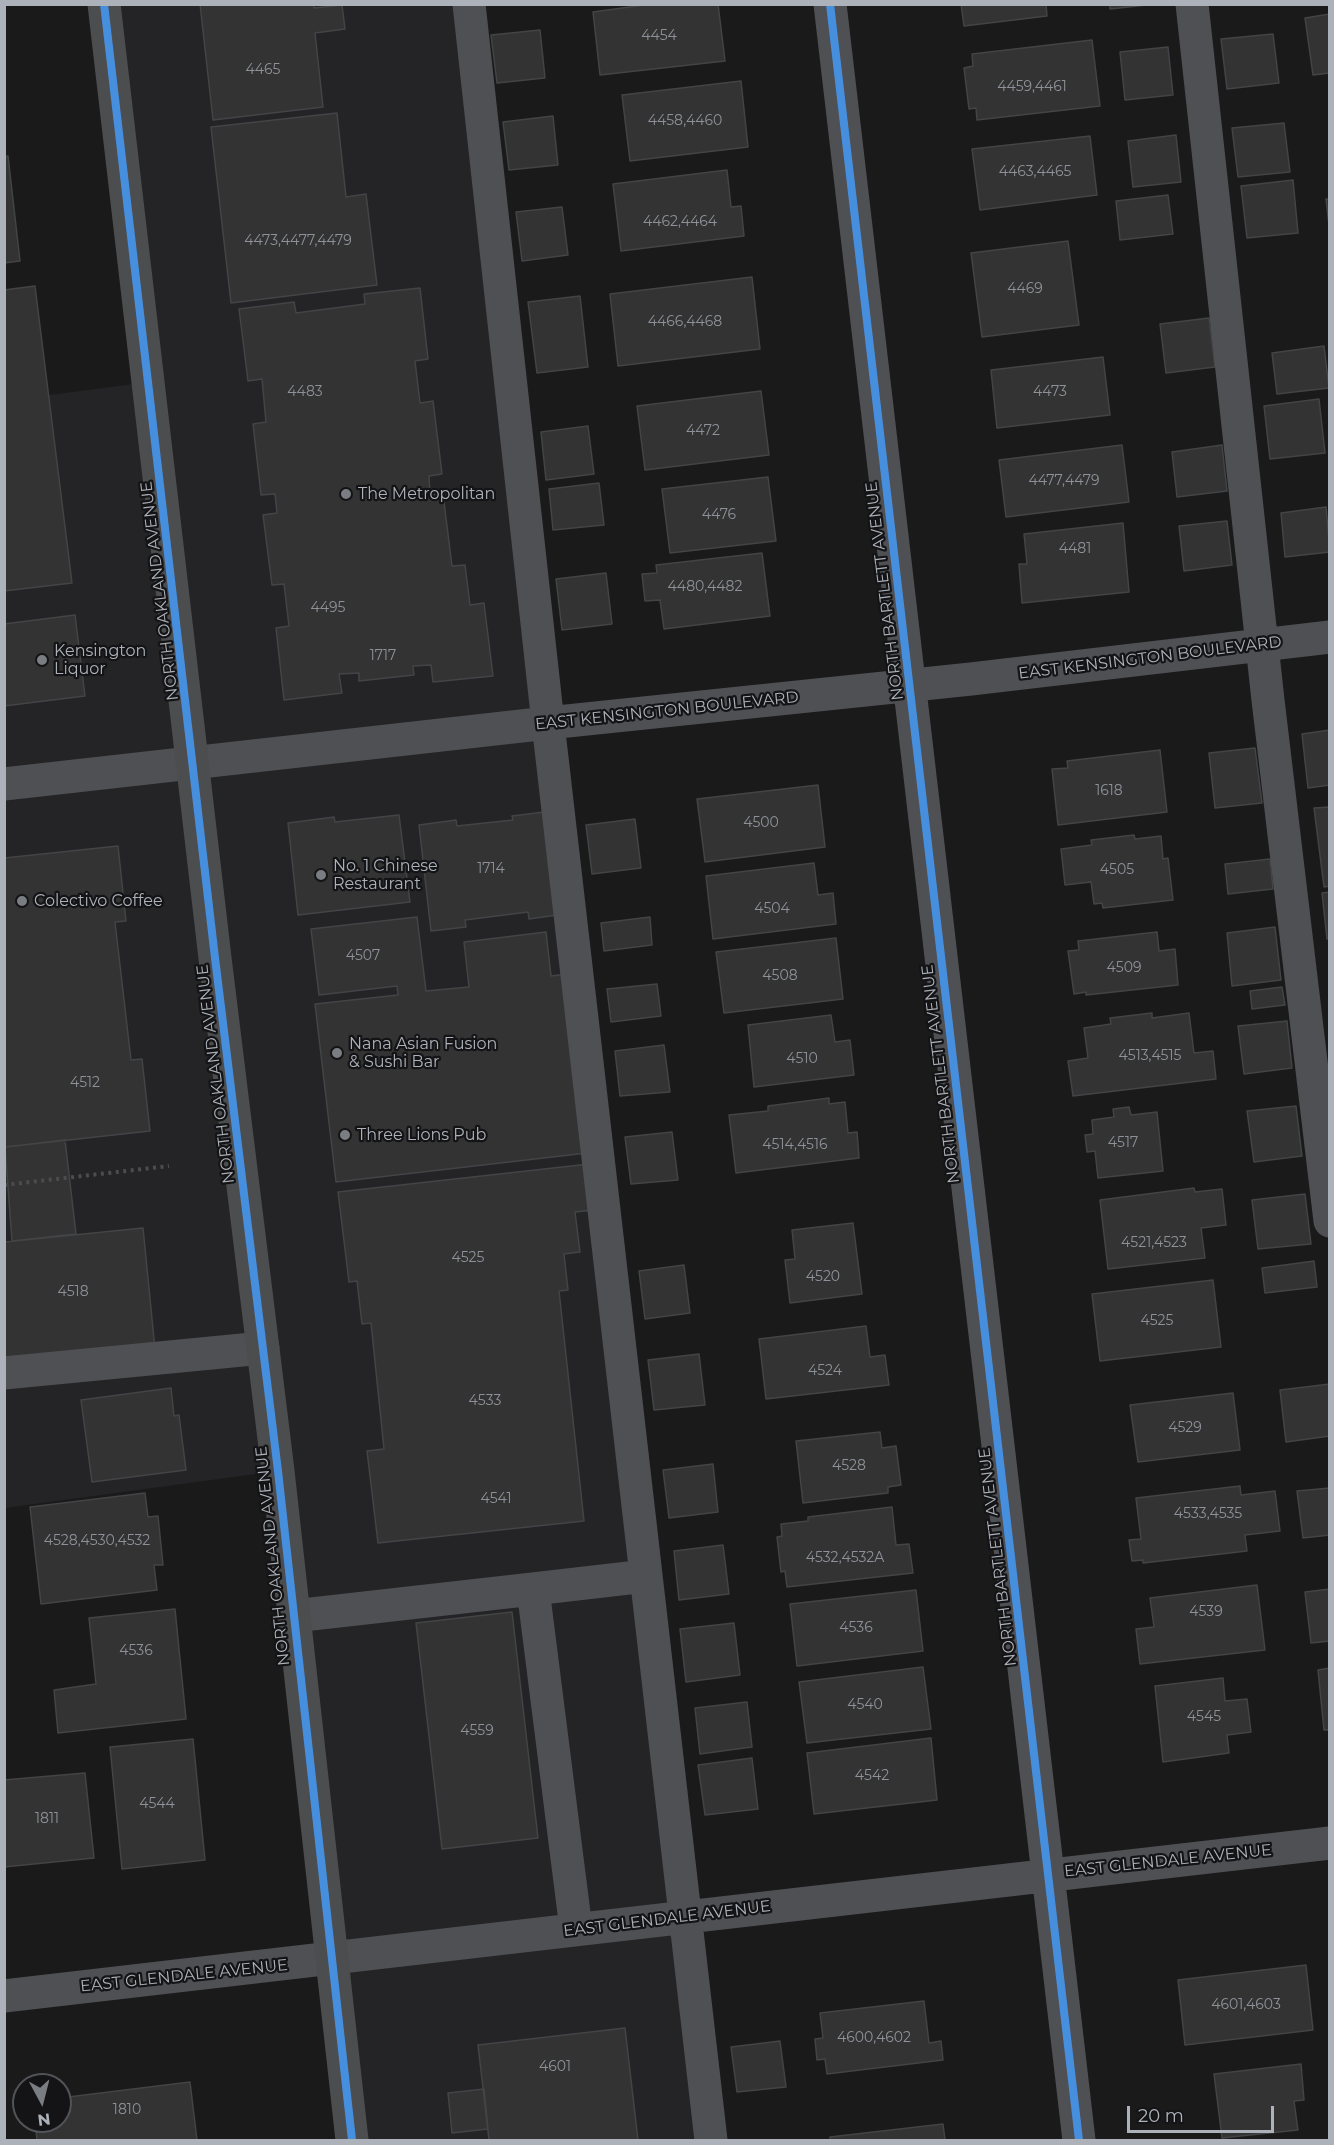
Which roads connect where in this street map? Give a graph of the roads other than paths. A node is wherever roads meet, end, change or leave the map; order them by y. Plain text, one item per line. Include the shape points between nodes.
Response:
1 (104, 4) edge
2 (469, 4) edge
3 (830, 4) edge
4 (1192, 4) edge
5 (1329, 637) edge
6 (1262, 644) junction
7 (910, 685) junction
8 (548, 723) junction
9 (194, 764) junction
10 (4, 784) edge
11 (1329, 1221) edge
12 (263, 1348) junction
13 (4, 1373) edge
14 (646, 1576) junction
15 (533, 1589) junction
16 (294, 1616) junction
17 (1329, 1843) edge
18 (1048, 1874) junction
19 (685, 1917) junction
20 (576, 1929) junction
21 (332, 1959) junction
22 (4, 1996) edge
23 (352, 2140) edge
24 (711, 2140) edge
25 (1079, 2140) edge

1 - 9 main road, NORTH OAKLAND AVENUE
2 - 8 street
3 - 7 street, NORTH BARTLETT AVENUE
4 - 6 street
5 - 6 street, EAST KENSINGTON BOULEVARD
6 - 7 street, EAST KENSINGTON BOULEVARD
6 - 11 street
7 - 8 street, EAST KENSINGTON BOULEVARD
7 - 18 street, NORTH BARTLETT AVENUE
8 - 9 street, EAST KENSINGTON BOULEVARD
8 - 14 street
9 - 10 street, EAST KENSINGTON BOULEVARD
9 - 12 main road, NORTH OAKLAND AVENUE
12 - 13 street
12 - 16 main road, NORTH OAKLAND AVENUE
14 - 15 street
14 - 19 street
15 - 16 street
15 - 20 street
16 - 21 main road, NORTH OAKLAND AVENUE
17 - 18 street, EAST GLENDALE AVENUE
18 - 19 street, EAST GLENDALE AVENUE
18 - 25 street, NORTH BARTLETT AVENUE
19 - 20 street, EAST GLENDALE AVENUE
19 - 24 street
20 - 21 street, EAST GLENDALE AVENUE
21 - 22 street, EAST GLENDALE AVENUE
21 - 23 main road, NORTH OAKLAND AVENUE

